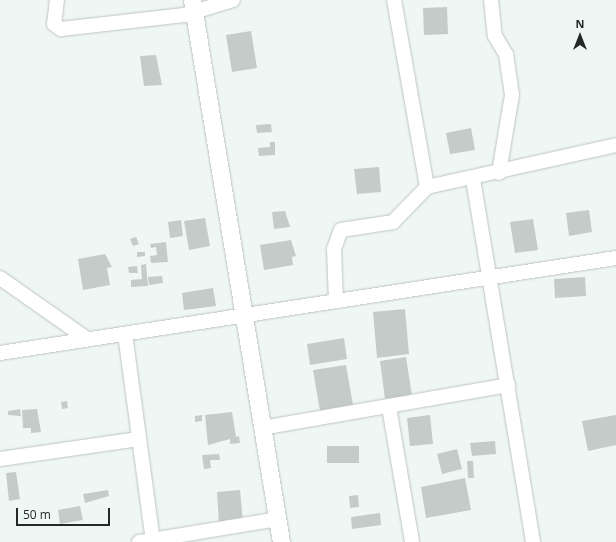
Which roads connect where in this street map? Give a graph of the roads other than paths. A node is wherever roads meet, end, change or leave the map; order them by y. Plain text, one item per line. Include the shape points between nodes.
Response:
1 (57, 0) edge
2 (233, 0) edge
3 (394, 0) edge
4 (491, 0) edge
5 (192, 6) edge
6 (616, 145) edge
7 (499, 173) junction
8 (474, 179) junction
9 (427, 186) junction
10 (616, 258) edge
11 (490, 277) junction
12 (0, 278) edge
13 (336, 301) junction
14 (244, 315) junction
15 (125, 334) junction
16 (87, 340) junction
17 (0, 353) edge
18 (508, 386) junction
19 (389, 407) junction
20 (262, 428) junction
21 (139, 439) junction
22 (0, 460) edge
23 (278, 519) junction
24 (146, 541) edge
25 (282, 542) edge
26 (412, 542) edge
27 (533, 542) edge

1 - 5 street via 54,24 61,29
2 - 5 street
3 - 9 street
4 - 7 street via 495,36 506,54 512,95
5 - 14 street
6 - 7 street
7 - 8 street
8 - 9 street
8 - 11 street
9 - 13 street via 393,222 341,230 334,249
10 - 11 street
11 - 13 street
11 - 18 street
12 - 16 street
13 - 14 street
14 - 15 street
14 - 20 street
15 - 16 street
15 - 21 street
16 - 17 street
18 - 19 street
18 - 27 street
19 - 20 street
19 - 26 street
20 - 23 street
21 - 22 street
21 - 24 street
23 - 24 street
23 - 25 street

